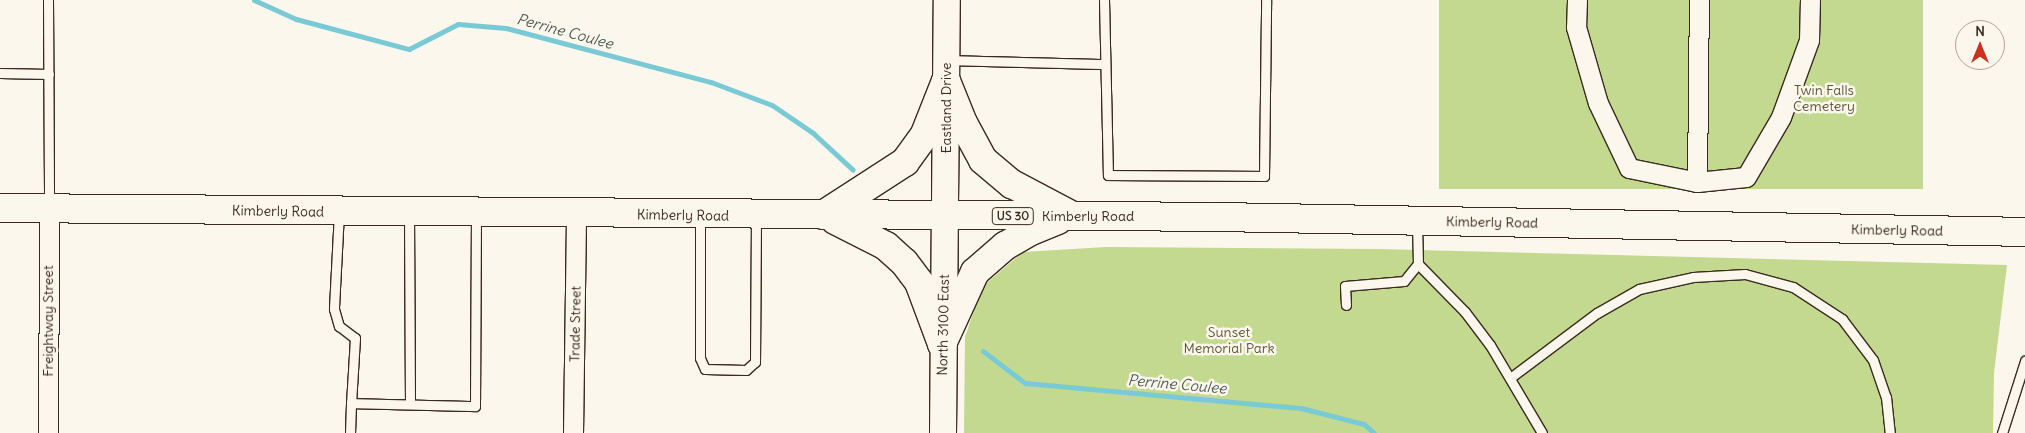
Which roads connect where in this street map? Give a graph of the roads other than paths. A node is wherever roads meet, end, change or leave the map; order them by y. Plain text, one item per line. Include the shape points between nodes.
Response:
1 (48, 0) edge
2 (947, 0) edge
3 (1104, 0) edge
4 (1266, 0) edge
5 (1577, 0) edge
6 (1698, 0) edge
7 (1810, 0) edge
8 (1105, 64) junction
9 (946, 71) junction
10 (0, 73) edge
11 (49, 74) junction
12 (1697, 182) junction
13 (0, 208) edge
14 (49, 209) junction
15 (339, 212) junction
16 (409, 213) junction
17 (476, 213) junction
18 (576, 214) junction
19 (700, 215) junction
20 (823, 215) junction
21 (1072, 215) junction
22 (756, 216) junction
23 (945, 216) junction
24 (1417, 221) junction
25 (2025, 232) edge
26 (1418, 264) junction
27 (1346, 305) dead end
28 (942, 344) junction
29 (2025, 361) edge
30 (1510, 378) junction
31 (351, 403) junction
32 (410, 404) junction
33 (48, 433) edge
34 (350, 433) edge
35 (573, 433) edge
36 (943, 433) edge
37 (1542, 433) edge
38 (1890, 433) edge
39 (2002, 433) edge

1 - 11 lane
2 - 9 main road, Eastland Drive
3 - 8 lane
4 - 8 lane via 1264,176 1108,175
5 - 12 street via 1576,27 1598,103 1629,168
6 - 12 street
7 - 12 street via 1809,40 1781,117 1746,177
8 - 9 lane
9 - 20 main road via 925,134 905,162
9 - 21 main road via 963,122 984,160 1012,184
9 - 23 main road, Eastland Drive
10 - 11 lane
11 - 14 lane
13 - 14 main road, Kimberly Road / US 30
14 - 15 main road, Kimberly Road / US 30
14 - 33 street, Freightway Street
15 - 16 main road, Kimberly Road / US 30
15 - 31 lane via 334,309 339,326 356,338
16 - 17 main road, Kimberly Road / US 30
16 - 32 lane
17 - 18 main road, Kimberly Road / US 30
17 - 32 lane via 475,406
18 - 19 main road, Kimberly Road / US 30
18 - 35 street, Trade Street
19 - 22 main road, Kimberly Road / US 30
19 - 22 lane via 700,358 705,369 746,370 755,362
20 - 22 main road, Kimberly Road / US 30
20 - 23 main road, Kimberly Road / US 30
20 - 28 main road via 863,232 904,262 919,282
21 - 23 main road, Kimberly Road / US 30
21 - 24 main road, Kimberly Road / US 30
21 - 28 main road via 1031,230 1005,246 975,272
23 - 28 main road, North 3100 East
24 - 25 main road, Kimberly Road / US 30
24 - 26 lane
26 - 27 lane via 1404,281 1345,286
26 - 30 lane via 1466,312
28 - 36 main road, North 3100 East
29 - 39 lane
30 - 37 lane
30 - 38 lane via 1597,313 1639,290 1693,277 1745,274 1793,287 1842,320 1872,360 1886,397
31 - 32 lane
31 - 34 lane

